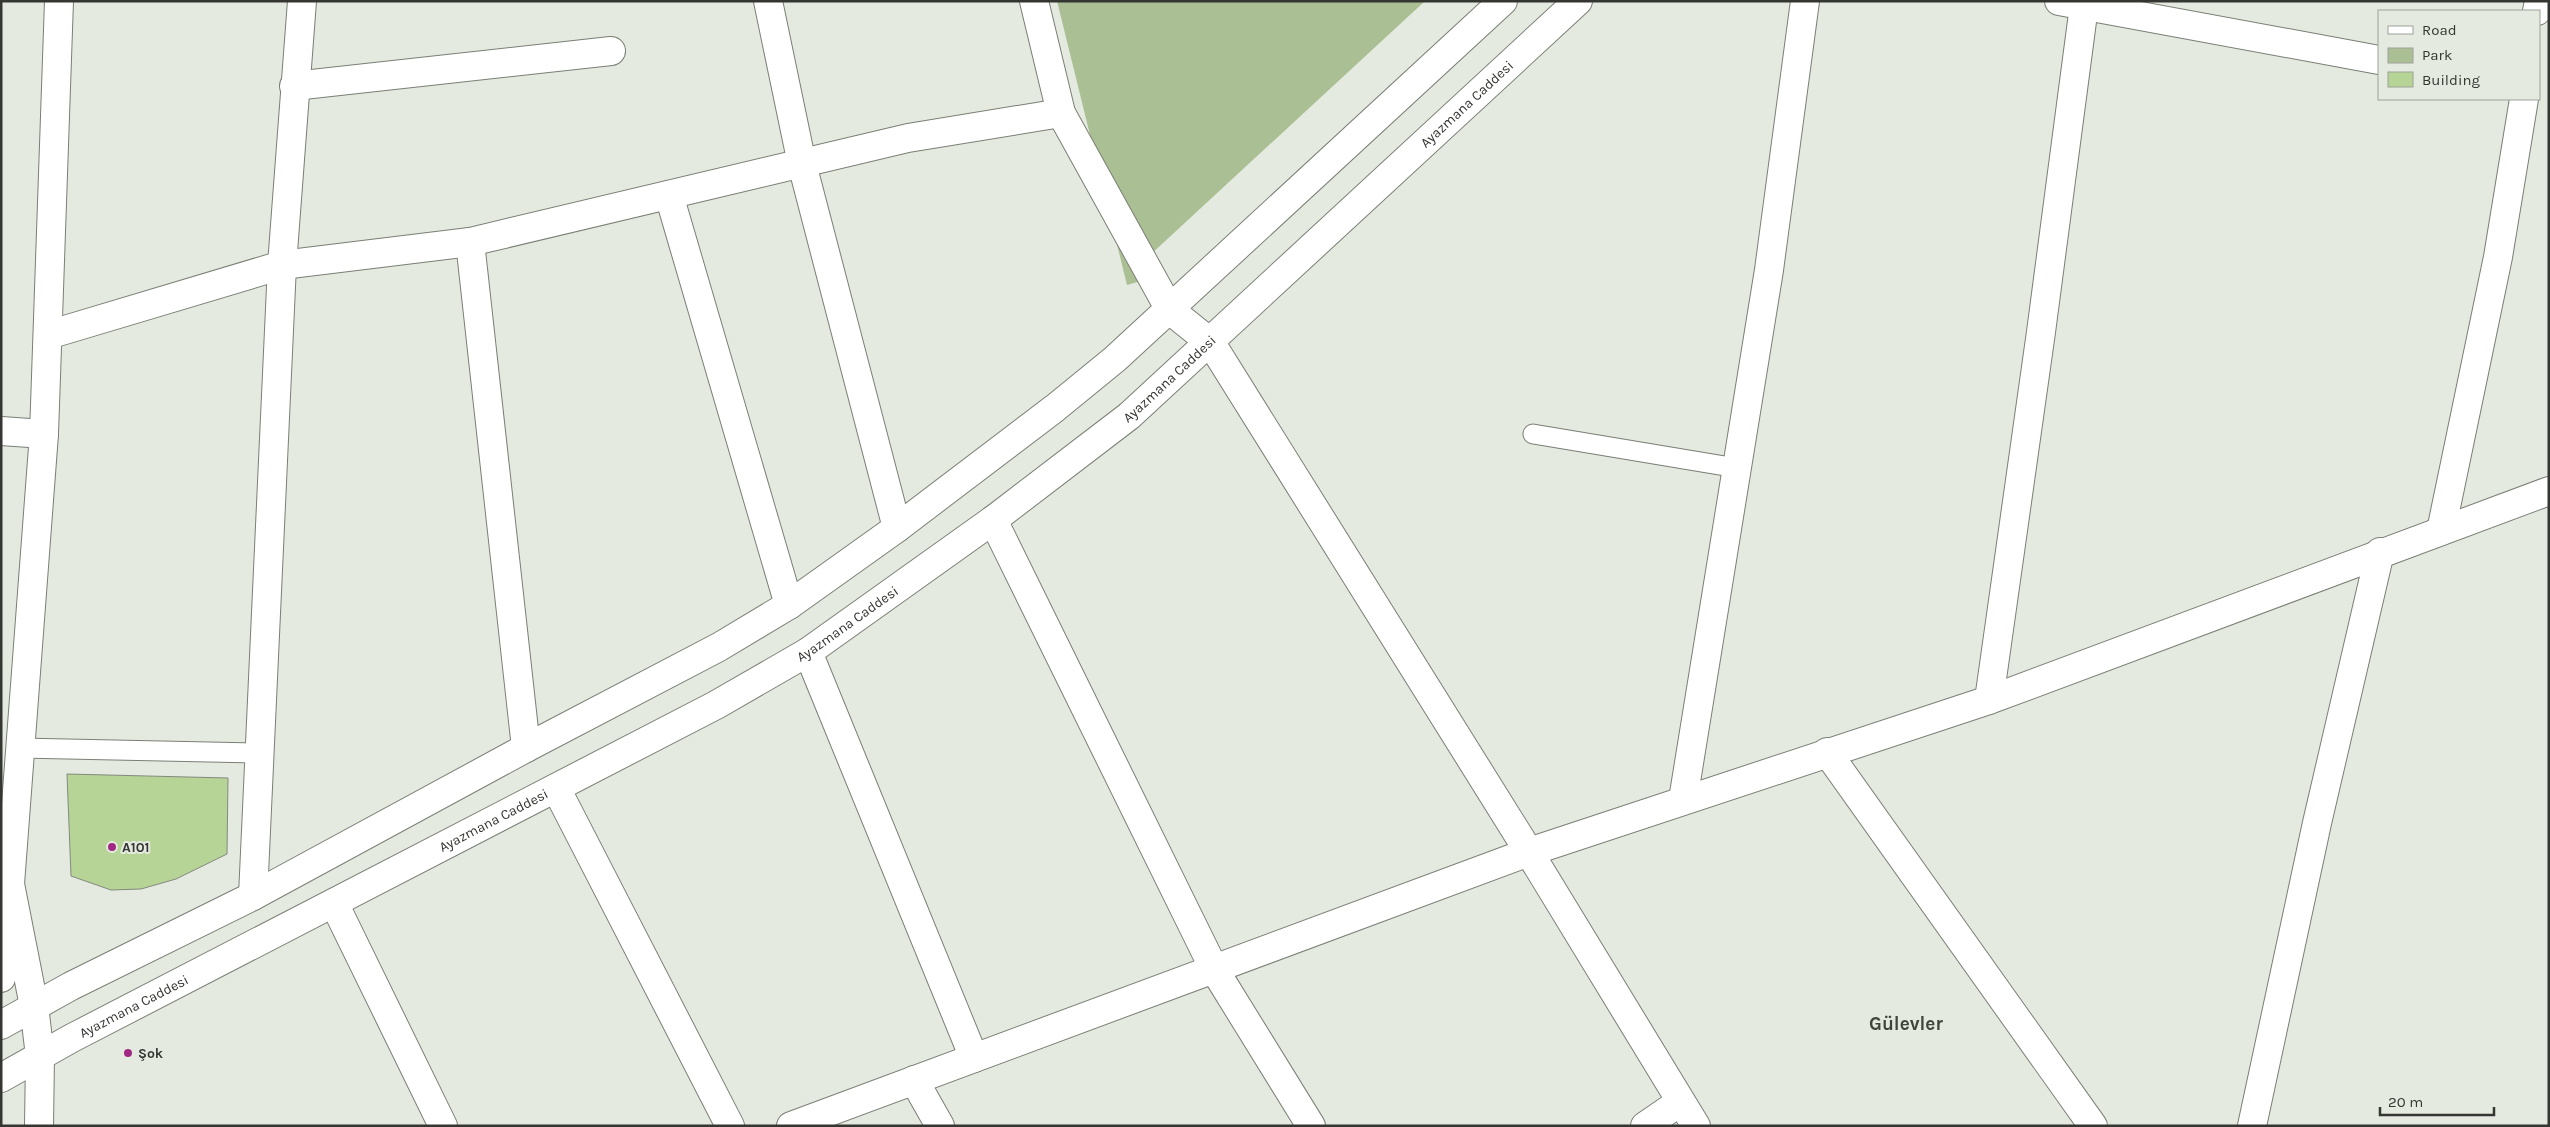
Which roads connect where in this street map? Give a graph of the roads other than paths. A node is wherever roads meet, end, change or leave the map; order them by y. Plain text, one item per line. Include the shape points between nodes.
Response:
1 (59, 1) edge
2 (302, 1) edge
3 (768, 1) edge
4 (1034, 1) edge
5 (1503, 1) edge
6 (1578, 1) edge
7 (1805, 1) edge
8 (2071, 4) edge
9 (2186, 13) edge
10 (611, 51) dead end
11 (2378, 60) edge
12 (294, 86) junction
13 (2524, 100) edge
14 (1061, 113) junction
15 (802, 164) junction
16 (669, 195) junction
17 (470, 242) junction
18 (282, 265) junction
19 (1170, 310) junction
20 (48, 335) junction
21 (1211, 343) junction
22 (1, 431) edge
23 (44, 434) junction
24 (1533, 434) dead end
25 (1737, 468) junction
26 (2549, 491) edge
27 (993, 520) junction
28 (897, 528) junction
29 (2441, 531) junction
30 (2380, 552) junction
31 (789, 605) junction
32 (808, 652) junction
33 (1989, 700) junction
34 (20, 748) junction
35 (526, 748) junction
36 (1827, 752) junction
37 (259, 753) junction
38 (556, 788) junction
39 (1684, 800) junction
40 (1529, 852) junction
41 (10, 884) junction
42 (253, 896) junction
43 (334, 903) junction
44 (1214, 969) junction
45 (1, 978) edge
46 (34, 1006) junction
47 (1, 1025) edge
48 (40, 1056) junction
49 (974, 1058) junction
50 (1, 1078) edge
51 (914, 1080) junction
52 (1680, 1102) junction
53 (39, 1126) edge
54 (443, 1126) edge
55 (730, 1126) edge
56 (791, 1126) edge
57 (940, 1126) edge
58 (1311, 1126) edge
59 (1645, 1126) edge
60 (1696, 1126) edge
61 (2093, 1126) edge
62 (2252, 1126) edge

1 - 20 street
2 - 12 street
3 - 15 street
4 - 14 street
5 - 19 street
6 - 21 street, Ayazmana Caddesi
7 - 25 street via 1769,270
8 - 9 street
8 - 33 street via 2042,332
9 - 11 street
10 - 12 street
12 - 18 street via 290,188
13 - 29 street via 2498,258
14 - 15 street via 908,138
14 - 19 street
15 - 16 street
15 - 28 street
16 - 17 street
16 - 31 street
17 - 18 street
17 - 35 street
18 - 20 street
18 - 37 street
19 - 21 street
19 - 28 street via 1055,408
20 - 23 street
21 - 27 street, Ayazmana Caddesi via 1129,416
21 - 40 street
22 - 23 street
23 - 34 street
24 - 25 lane
25 - 39 street
26 - 29 street
27 - 32 street, Ayazmana Caddesi
27 - 44 street
28 - 31 street
29 - 30 street
30 - 33 street
30 - 62 street via 2317,823
31 - 35 street via 719,647
32 - 38 street, Ayazmana Caddesi via 716,705
32 - 49 street
33 - 36 street
34 - 37 lane
34 - 41 street
35 - 42 street
36 - 39 street
36 - 61 street
37 - 42 street
38 - 43 street, Ayazmana Caddesi
38 - 55 street
39 - 40 street
40 - 44 street
40 - 52 street
41 - 45 street
41 - 46 street
42 - 46 street
43 - 48 street, Ayazmana Caddesi
43 - 54 street
44 - 49 street
44 - 58 street
46 - 47 street
46 - 48 street
48 - 50 street, Ayazmana Caddesi
48 - 53 street
49 - 51 street
51 - 56 street
51 - 57 street
52 - 59 street
52 - 60 street

